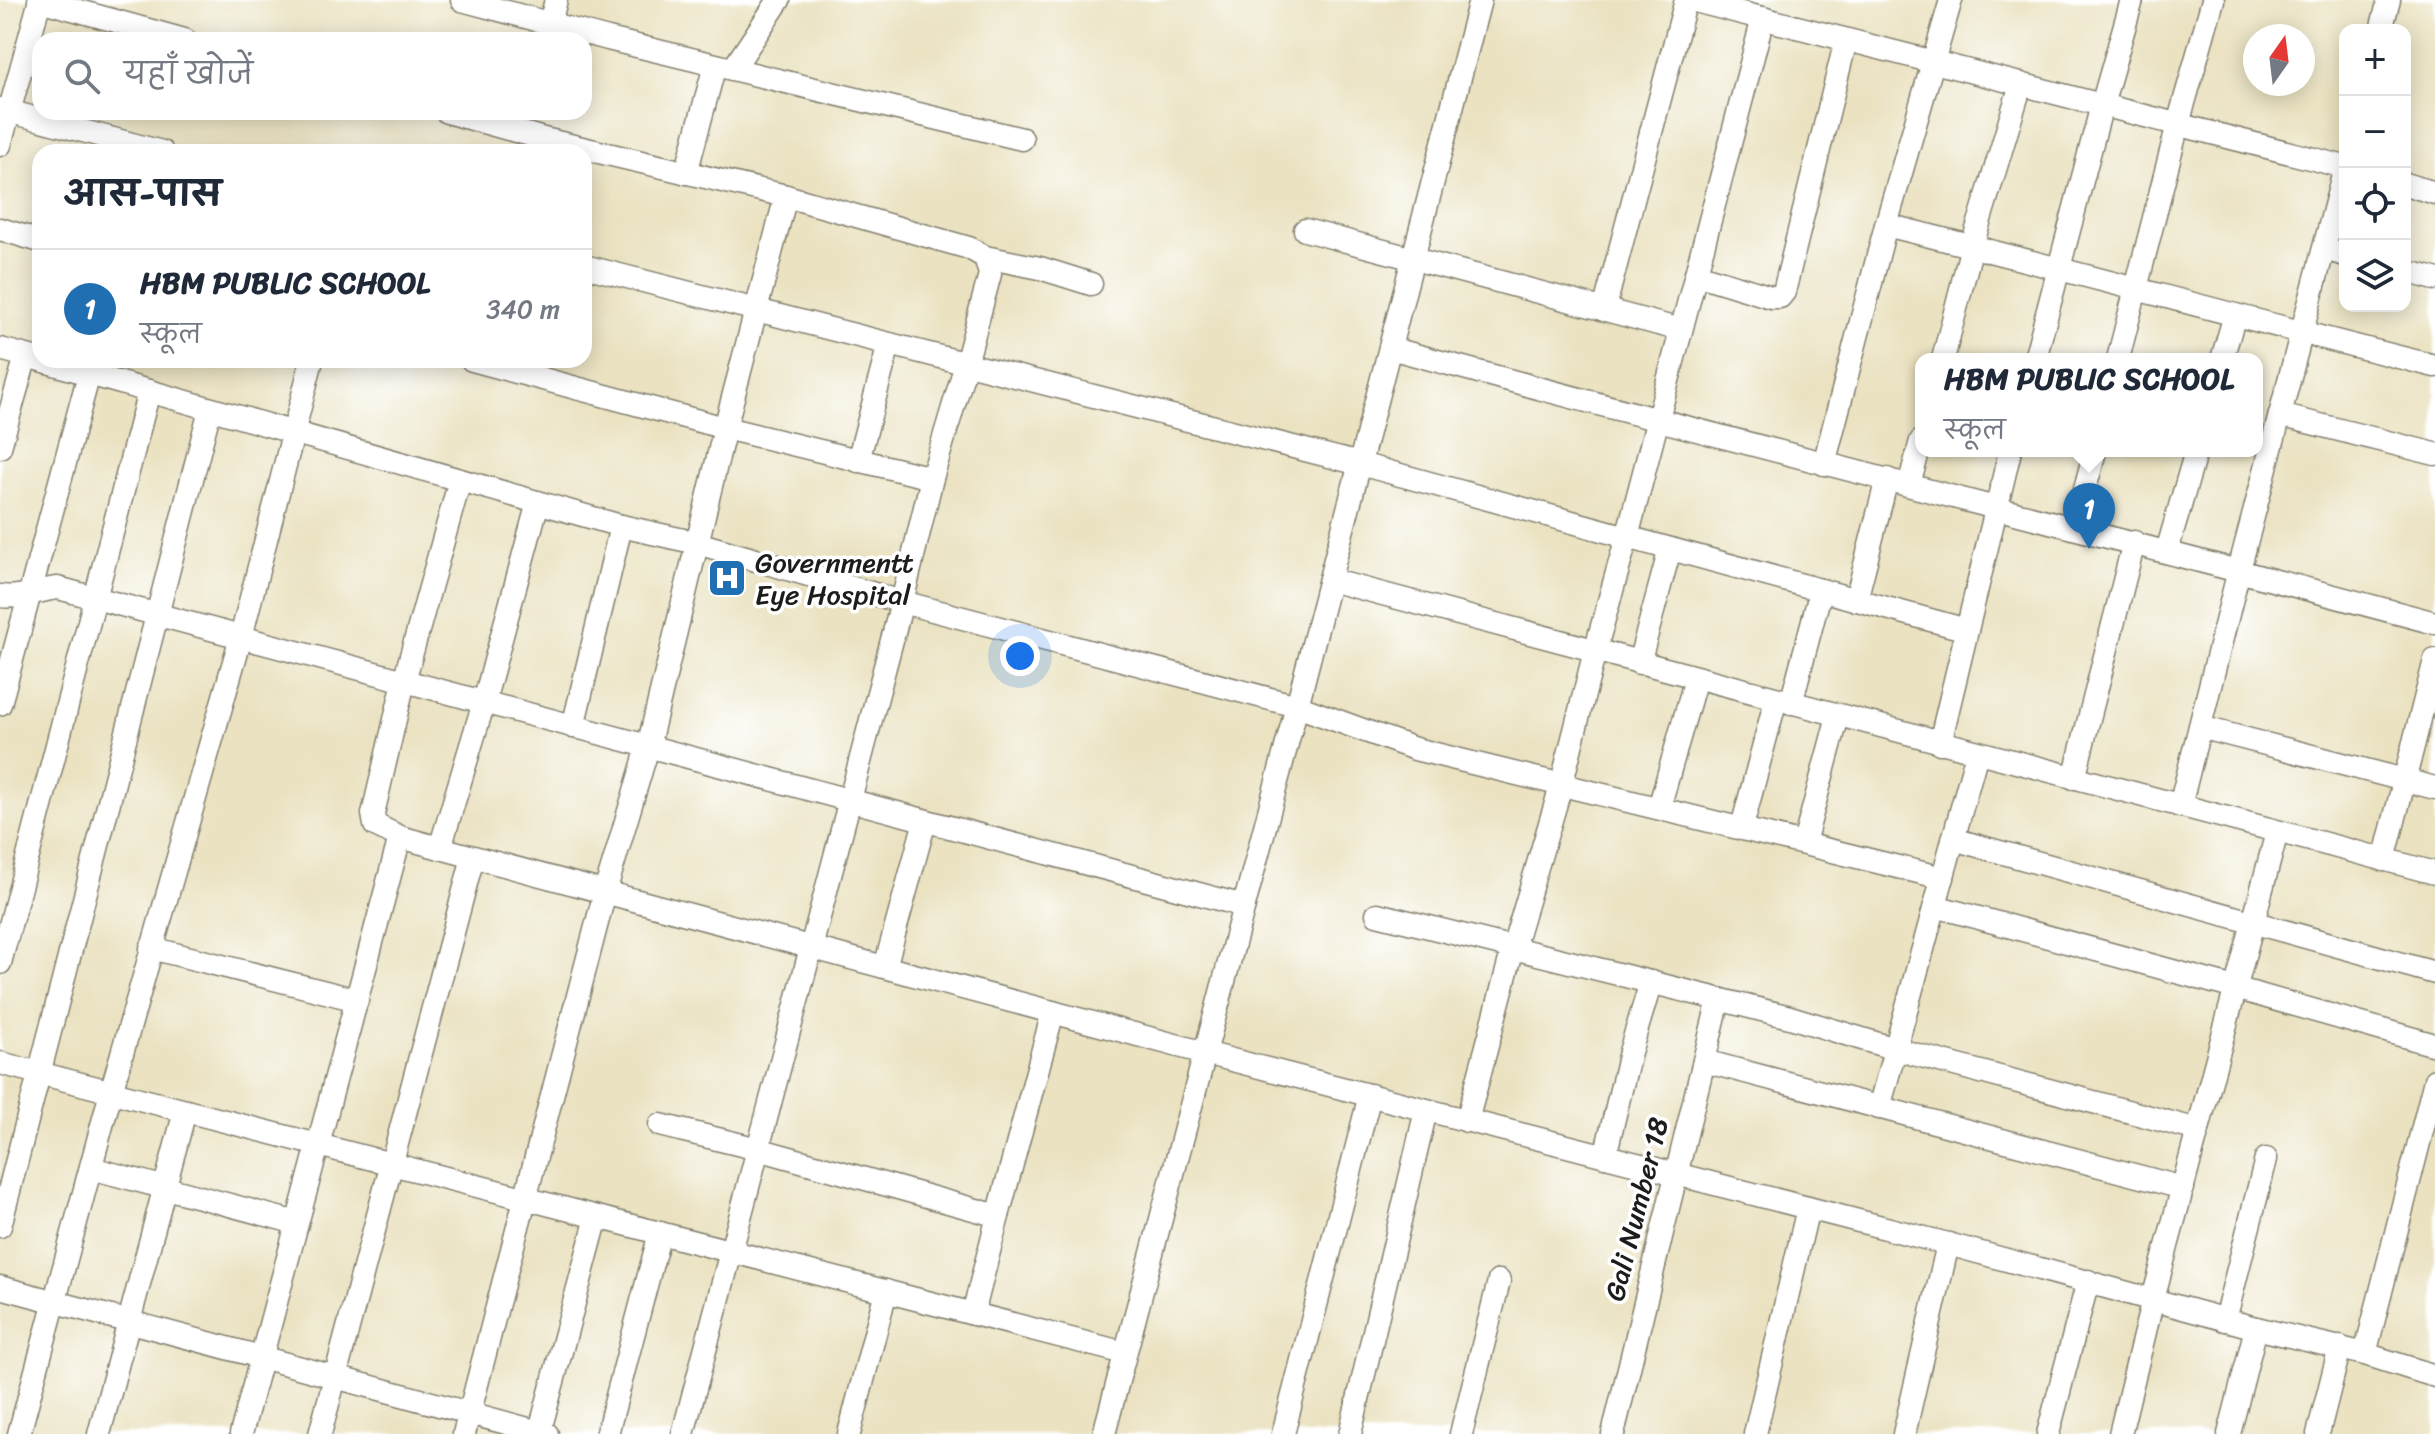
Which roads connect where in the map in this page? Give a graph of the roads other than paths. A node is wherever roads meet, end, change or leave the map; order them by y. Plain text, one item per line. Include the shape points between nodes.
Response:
1 (40, 0) edge
2 (462, 0) edge
3 (556, 0) edge
4 (779, 0) edge
5 (1480, 0) edge
6 (1689, 0) edge
7 (1951, 0) edge
8 (2132, 0) edge
9 (2213, 0) edge
10 (2389, 0) edge
11 (1763, 18) junction
12 (550, 23) junction
13 (2383, 24) edge
14 (156, 32) edge
15 (586, 32) edge
16 (592, 34) edge
17 (1846, 40) junction
18 (1933, 62) junction
19 (724, 67) junction
20 (2021, 84) junction
21 (2102, 105) junction
22 (5, 110) edge
23 (32, 117) edge
24 (42, 120) edge
25 (476, 120) edge
26 (2178, 124) junction
27 (1022, 139) dead end
28 (132, 144) edge
29 (565, 144) edge
30 (0, 145) edge
31 (592, 151) edge
32 (2339, 165) edge
33 (2345, 168) edge
34 (686, 173) junction
35 (2411, 186) edge
36 (2435, 193) edge
37 (786, 196) junction
38 (1886, 225) junction
39 (0, 229) edge
40 (1305, 230) dead end
41 (32, 239) edge
42 (1972, 246) junction
43 (2334, 252) edge
44 (985, 257) junction
45 (1413, 259) junction
46 (2059, 267) junction
47 (592, 268) edge
48 (2411, 273) edge
49 (1696, 274) junction
50 (2435, 279) edge
51 (1091, 284) dead end
52 (2137, 288) junction
53 (755, 310) junction
54 (1604, 310) junction
55 (2235, 315) junction
56 (1681, 330) junction
57 (2302, 333) junction
58 (889, 344) junction
59 (1390, 348) junction
60 (0, 349) edge
61 (1945, 353) edge
62 (2037, 353) edge
63 (2120, 353) edge
64 (2224, 353) edge
65 (32, 358) edge
66 (966, 364) junction
67 (2435, 366) edge
68 (32, 367) edge
69 (67, 368) edge
70 (310, 368) edge
71 (502, 368) edge
72 (89, 374) junction
73 (149, 391) junction
74 (210, 409) junction
75 (2280, 415) junction
76 (1658, 421) junction
77 (725, 428) junction
78 (293, 432) junction
79 (0, 447) edge
80 (2435, 454) edge
81 (1917, 457) edge
82 (2008, 457) edge
83 (2093, 457) edge
84 (2194, 457) edge
85 (858, 461) junction
86 (1360, 464) junction
87 (1824, 464) junction
88 (932, 478) junction
89 (1887, 479) junction
90 (460, 480) junction
91 (1909, 485) junction
92 (538, 502) junction
93 (1996, 507) junction
94 (621, 526) junction
95 (2075, 527) junction
96 (1627, 537) junction
97 (2134, 542) junction
98 (697, 543) junction
99 (1670, 549) junction
100 (2167, 551) junction
101 (2239, 570) junction
102 (1330, 580) junction
103 (1821, 590) junction
104 (31, 594) junction
105 (0, 596) edge
106 (94, 599) junction
107 (1856, 600) junction
108 (902, 602) junction
109 (157, 615) junction
110 (2435, 623) edge
111 (1967, 630) junction
112 (241, 637) junction
113 (1595, 651) junction
114 (2435, 660) edge
115 (1639, 663) junction
116 (1696, 678) junction
117 (404, 681) junction
118 (1784, 701) junction
119 (484, 702) junction
120 (0, 704) edge
121 (1297, 706) junction
122 (1838, 716) junction
123 (573, 727) junction
124 (2200, 727) junction
125 (1940, 743) junction
126 (648, 747) junction
127 (1977, 753) junction
128 (2074, 778) junction
129 (2404, 781) junction
130 (1561, 786) junction
131 (2435, 788) edge
132 (849, 801) junction
133 (2180, 806) junction
134 (1659, 808) junction
135 (925, 821) junction
136 (1742, 827) junction
137 (2277, 832) junction
138 (400, 837) junction
139 (1953, 839) junction
140 (1804, 843) junction
141 (440, 848) junction
142 (473, 857) junction
143 (2384, 860) junction
144 (2435, 873) edge
145 (1943, 878) junction
146 (605, 892) junction
147 (1244, 906) junction
148 (1935, 906) junction
149 (1377, 914) dead end
150 (2252, 922) junction
151 (811, 947) junction
152 (151, 948) junction
153 (1513, 948) junction
154 (0, 963) edge
155 (885, 967) junction
156 (2435, 973) edge
157 (1651, 982) junction
158 (2235, 988) junction
159 (1719, 999) junction
160 (357, 1000) junction
161 (1053, 1012) junction
162 (2435, 1045) edge
163 (1895, 1049) junction
164 (1205, 1053) junction
165 (1704, 1061) junction
166 (0, 1063) edge
167 (39, 1073) junction
168 (2435, 1080) edge
169 (111, 1092) junction
170 (1370, 1095) junction
171 (1879, 1108) junction
172 (1426, 1110) junction
173 (185, 1111) junction
174 (1467, 1121) junction
175 (660, 1125) dead end
176 (2198, 1130) junction
177 (318, 1145) junction
178 (758, 1149) junction
179 (1605, 1156) junction
180 (2266, 1159) dead end
181 (393, 1164) junction
182 (91, 1168) junction
183 (1675, 1174) junction
184 (166, 1188) junction
185 (2183, 1188) junction
186 (526, 1198) junction
187 (1808, 1208) junction
188 (998, 1216) junction
189 (597, 1217) junction
190 (297, 1223) junction
191 (0, 1226) edge
192 (660, 1233) junction
193 (1948, 1244) junction
194 (731, 1251) junction
195 (1499, 1281) dead end
196 (2088, 1281) junction
197 (0, 1287) edge
198 (886, 1291) junction
199 (2153, 1299) junction
200 (56, 1302) junction
201 (973, 1314) junction
202 (2225, 1320) junction
203 (131, 1322) junction
204 (2256, 1328) junction
205 (2340, 1347) junction
206 (1125, 1353) junction
207 (2365, 1354) junction
208 (260, 1357) junction
209 (2435, 1376) edge
210 (335, 1377) junction
211 (467, 1424) edge
212 (542, 1433) edge
213 (19, 1434) edge
214 (99, 1434) edge
215 (241, 1434) edge
216 (320, 1434) edge
217 (607, 1434) edge
218 (683, 1434) edge
219 (849, 1434) edge
220 (1104, 1434) edge
221 (1283, 1434) edge
222 (1350, 1434) edge
223 (1461, 1434) edge
224 (1613, 1434) edge
225 (1755, 1434) edge
226 (1904, 1434) edge
227 (2048, 1434) edge
228 (2120, 1434) edge
229 (2229, 1434) edge
230 (2318, 1434) edge

1 - 14 street
1 - 22 street
2 - 12 street
3 - 12 street
4 - 19 street
5 - 45 street
6 - 11 street
6 - 54 street
7 - 18 street
8 - 21 street
9 - 26 street
10 - 13 street
11 - 17 street
11 - 49 street
12 - 15 street
16 - 19 street
17 - 18 street
17 - 49 street via 1784,292 1771,297
18 - 20 street
18 - 38 street
19 - 27 street
19 - 34 street
20 - 21 street
20 - 42 street
21 - 26 street
21 - 46 street
22 - 23 street
22 - 30 street
24 - 28 street
25 - 29 street
26 - 32 street
26 - 52 street
31 - 34 street
33 - 43 street
34 - 37 street
35 - 36 street
37 - 44 street
37 - 53 street
38 - 42 street
38 - 87 street
39 - 41 street
40 - 45 street
42 - 46 street
42 - 61 street
43 - 57 street
44 - 51 street
44 - 66 street via 990,274
45 - 54 street
45 - 59 street
46 - 52 street
46 - 62 street
47 - 53 street
48 - 50 street
49 - 56 street
52 - 55 street
52 - 63 street
53 - 58 street
53 - 77 street
54 - 56 street
55 - 57 street
55 - 64 street
56 - 76 street
57 - 67 street
57 - 75 street
58 - 66 street
58 - 85 street
59 - 76 street
59 - 86 street
60 - 65 street
66 - 86 street
66 - 88 street
68 - 79 street
69 - 72 street
70 - 78 street
71 - 77 street
72 - 73 street
72 - 104 street
73 - 74 street
73 - 106 street
74 - 78 street
74 - 109 street
75 - 80 street
75 - 101 street
76 - 87 street
76 - 96 street
77 - 85 street
77 - 98 street
78 - 90 street
78 - 112 street
81 - 91 street
82 - 93 street
83 - 95 street
84 - 100 street
85 - 88 street
86 - 96 street
86 - 102 street
87 - 89 street
88 - 108 street
89 - 91 street
89 - 107 street
90 - 92 street
90 - 117 street
91 - 93 street
92 - 94 street
92 - 119 street
93 - 95 street
93 - 111 street
94 - 98 street
94 - 123 street
95 - 97 street
96 - 99 street
96 - 113 street
97 - 100 street
97 - 128 street
98 - 108 street
98 - 126 street
99 - 103 street
99 - 115 street
100 - 101 street
101 - 110 street
101 - 124 street
102 - 113 street
102 - 121 street
103 - 107 street
103 - 118 street
104 - 105 street
104 - 106 street via 58,588
104 - 120 street
106 - 109 street
106 - 154 street
107 - 111 street
108 - 121 street
108 - 132 street
109 - 112 street
109 - 167 street
111 - 125 street
112 - 117 street
112 - 152 street
113 - 115 street
113 - 130 street
114 - 129 street
115 - 116 street
116 - 118 street
116 - 134 street
117 - 119 street
117 - 138 street via 373,814 375,825
118 - 122 street
118 - 136 street
119 - 123 street
119 - 141 street
121 - 130 street via 1415,749
121 - 147 street
122 - 125 street
122 - 140 street
123 - 126 street
124 - 129 street
124 - 133 street
125 - 127 street
126 - 132 street
126 - 146 street
127 - 128 street
127 - 139 street
128 - 133 street
129 - 131 street
129 - 143 street
130 - 134 street
130 - 153 street
132 - 135 street
132 - 151 street
133 - 137 street
134 - 136 street
135 - 147 street
135 - 155 street
136 - 140 street
137 - 143 street
137 - 150 street
138 - 141 street
138 - 160 street
139 - 145 street
139 - 150 street
140 - 145 street
141 - 142 street
142 - 146 street
142 - 181 street
143 - 144 street
145 - 148 street
146 - 151 street
146 - 186 street
147 - 164 street
148 - 158 street
148 - 163 street
149 - 153 street
150 - 156 street
150 - 158 street
151 - 155 street
151 - 178 street
152 - 160 street
152 - 169 street
153 - 157 street
153 - 174 street
155 - 161 street
157 - 159 street
157 - 179 street
158 - 162 street
158 - 176 street
159 - 163 street
159 - 165 street, Gali Number 18
160 - 177 street
161 - 164 street
161 - 188 street
163 - 171 street
163 - 176 street
164 - 170 street
164 - 206 street
165 - 171 street
165 - 183 street, Gali Number 18
166 - 167 street
167 - 169 street
167 - 191 street
168 - 207 street
169 - 173 street
169 - 182 street
170 - 172 street
170 - 221 street
171 - 185 street
172 - 174 street
172 - 222 street
173 - 177 street
173 - 184 street
174 - 179 street
175 - 178 street
176 - 185 street
177 - 181 street
177 - 190 street
178 - 188 street
178 - 194 street
179 - 183 street
180 - 202 street
181 - 186 street
181 - 210 street
182 - 184 street
182 - 200 street
183 - 187 street
183 - 224 street, Gali Number 18
184 - 190 street
184 - 203 street
185 - 199 street
186 - 189 street
186 - 211 street
187 - 193 street
187 - 225 street
188 - 201 street
189 - 192 street
189 - 212 street
190 - 208 street
192 - 194 street
192 - 217 street
193 - 196 street
193 - 226 street
194 - 198 street
194 - 218 street
195 - 223 street
196 - 199 street
196 - 227 street
197 - 200 street
198 - 201 street
198 - 219 street
199 - 202 street
199 - 228 street
200 - 203 street
200 - 213 street
201 - 206 street
202 - 204 street
203 - 208 street
203 - 214 street
204 - 205 street
204 - 229 street
205 - 207 street
205 - 230 street
206 - 220 street
207 - 209 street
208 - 210 street
208 - 215 street
210 - 211 street
210 - 216 street
211 - 212 street

